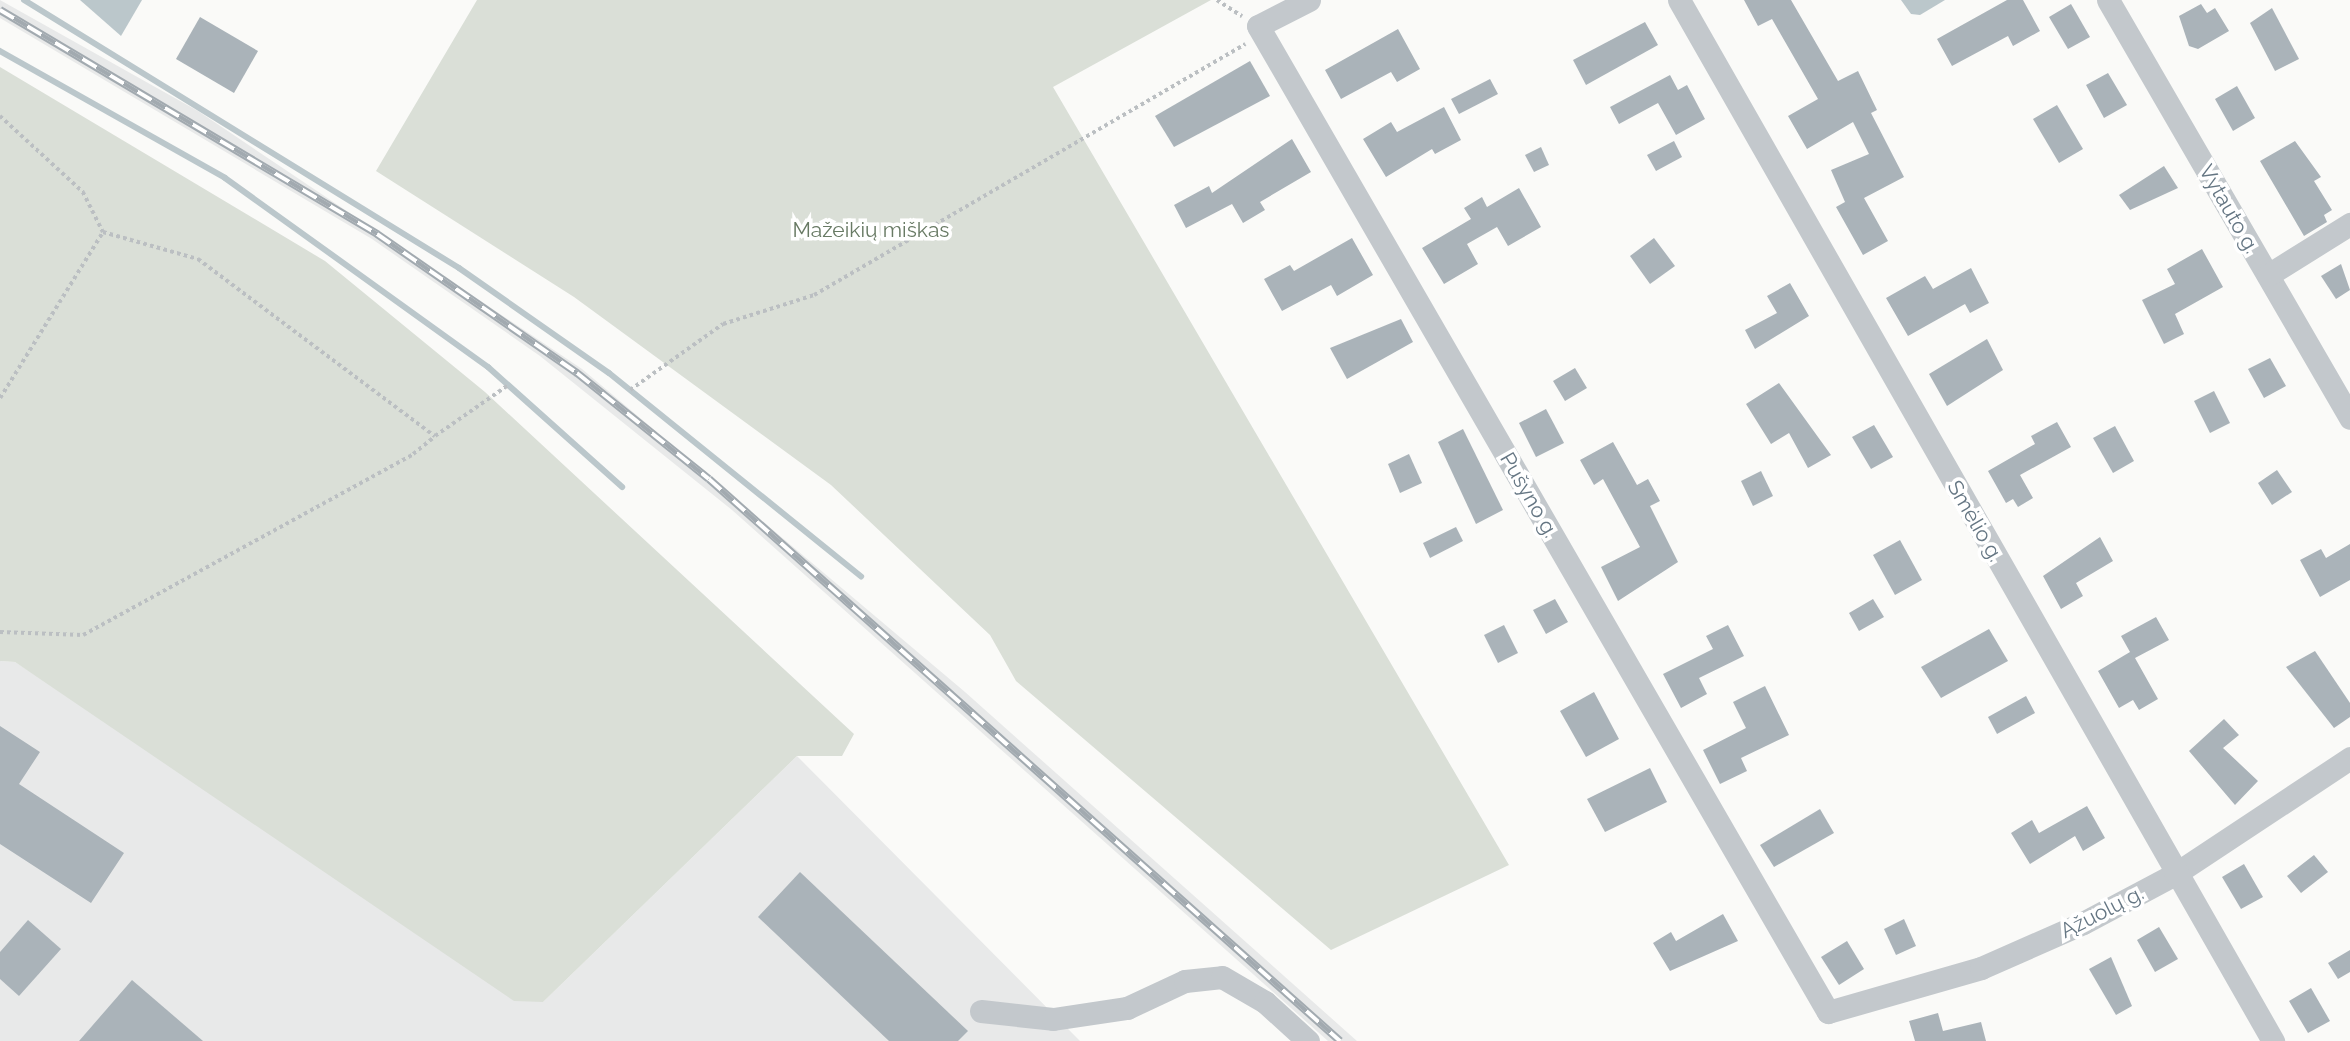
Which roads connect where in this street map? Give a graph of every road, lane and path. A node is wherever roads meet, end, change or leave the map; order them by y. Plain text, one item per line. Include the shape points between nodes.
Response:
1 (1217, 0) edge
2 (1309, 0) edge
3 (1679, 0) edge
4 (2108, 0) edge
5 (1260, 30) junction
6 (0, 116) edge
7 (2350, 224) edge
8 (103, 232) junction
9 (2268, 275) junction
10 (508, 386) dead end
11 (630, 390) dead end
12 (0, 398) edge
13 (2350, 418) edge
14 (435, 436) junction
15 (1, 631) edge
16 (2350, 758) edge
17 (2175, 874) junction
18 (981, 1011) dead end
19 (1828, 1012) joint
20 (1308, 1041) edge
21 (2273, 1041) edge

1 - 5 path
2 - 5 street
3 - 17 street, Smėlio g.
4 - 9 street, Vytauto g.
5 - 11 path via 814,295 723,324
5 - 19 street, Pušyno g.
6 - 8 path via 83,192
7 - 9 street
8 - 12 path
8 - 14 path via 198,258
9 - 13 street, Vytauto g.
10 - 14 path
14 - 15 path via 413,454 83,635
16 - 17 street, Ąžuolų g.
17 - 19 street, Ąžuolų g. via 1981,968
17 - 21 street, Smėlio g.
18 - 20 street via 1053,1019 1127,1008 1185,981 1222,977 1265,1002

